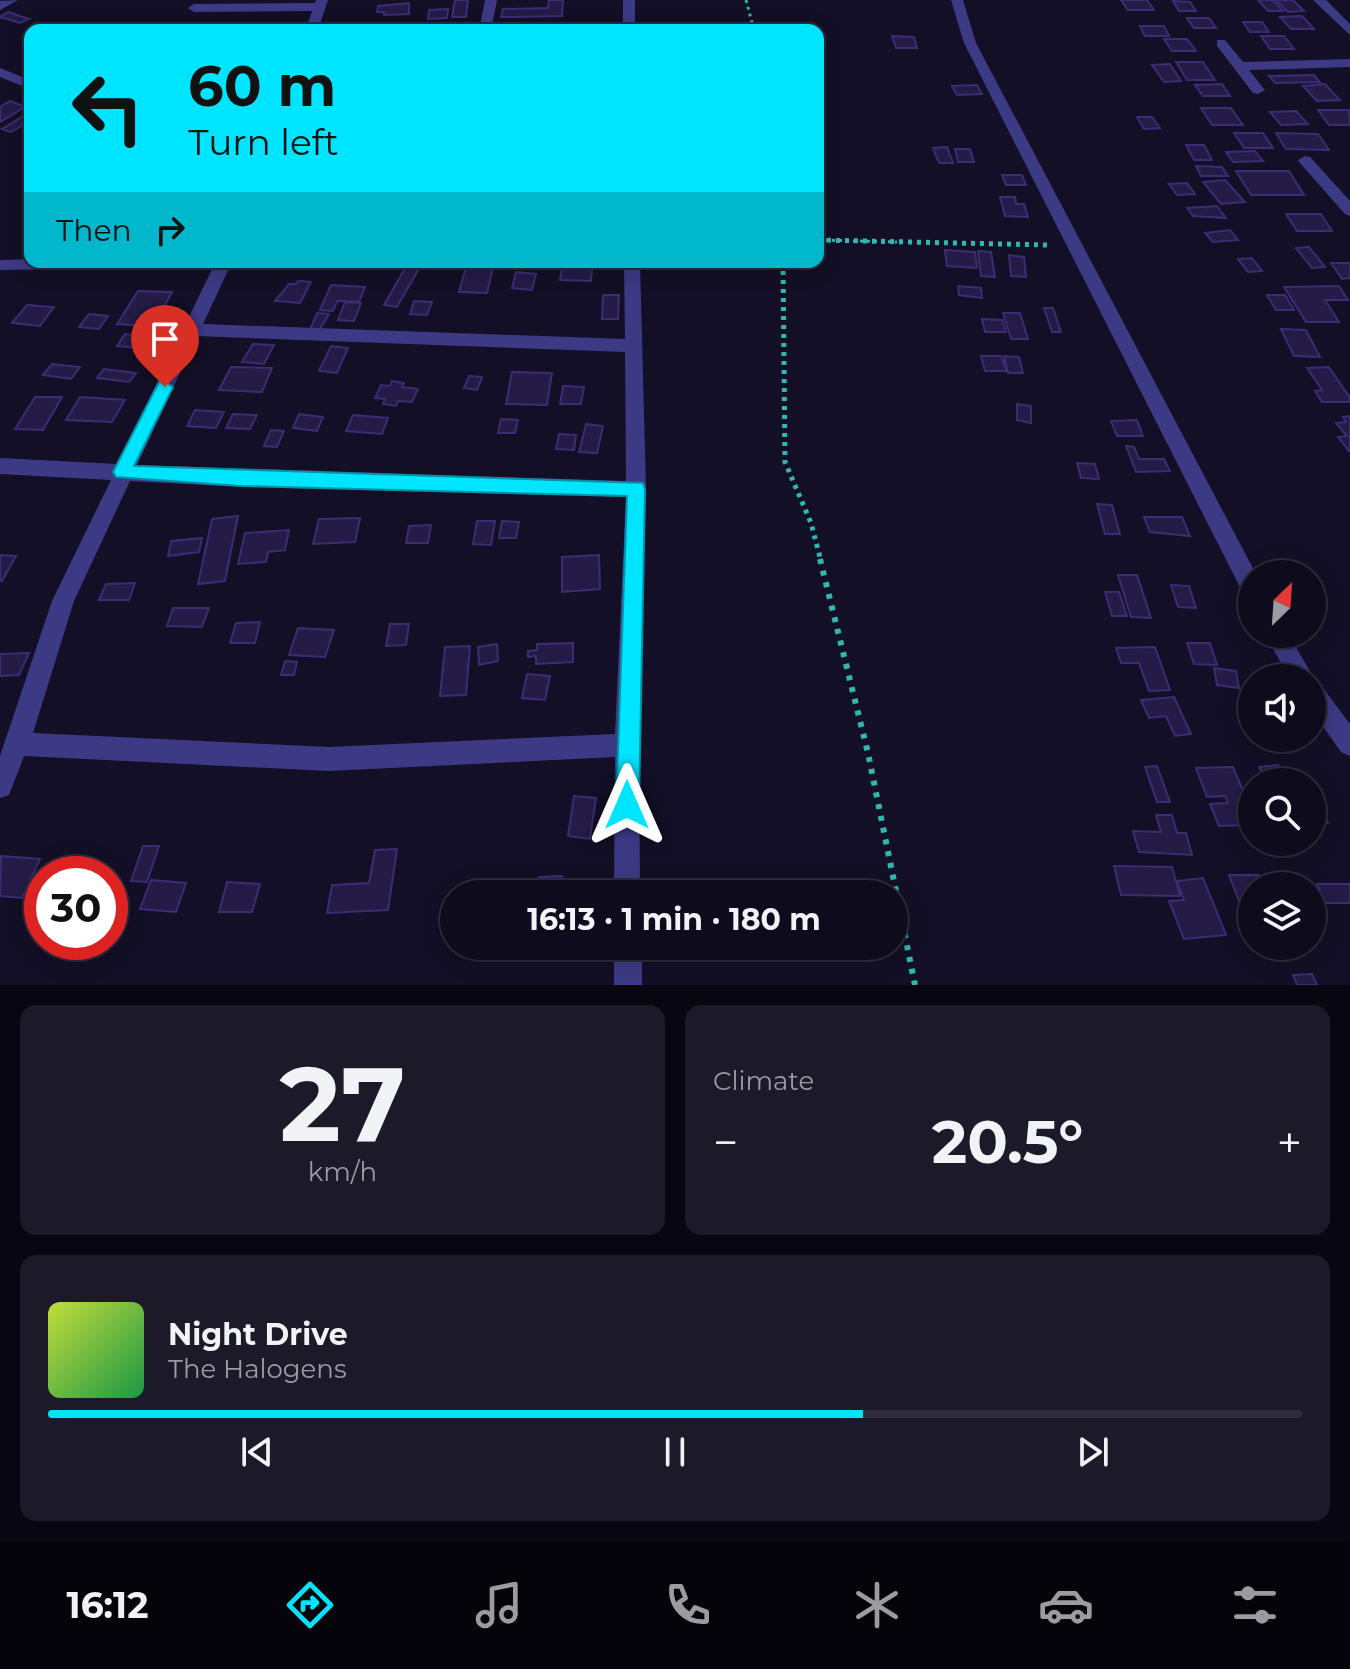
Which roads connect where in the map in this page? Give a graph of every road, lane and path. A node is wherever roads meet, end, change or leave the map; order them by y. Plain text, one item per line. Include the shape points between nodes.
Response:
1 (12, 0) edge
2 (491, 0) edge
3 (629, 0) edge
4 (746, 0) edge
5 (957, 0) edge
6 (1319, 0) edge
7 (320, 3) edge
8 (0, 6) edge
9 (194, 8) dead end
10 (314, 24) edge
11 (486, 24) edge
12 (629, 24) edge
13 (752, 24) edge
14 (1350, 31) edge
15 (1221, 43) dead end
16 (1350, 63) edge
17 (1239, 66) junction
18 (0, 72) edge
19 (24, 82) edge
20 (1258, 90) dead end
21 (1305, 160) dead end
22 (1344, 195) edge
23 (1350, 211) edge
24 (824, 240) edge
25 (1077, 245) junction
26 (0, 265) edge
27 (24, 265) edge
28 (219, 268) edge
29 (632, 268) edge
30 (783, 268) edge
31 (193, 330) junction
32 (631, 346) junction
33 (0, 466) edge
34 (122, 472) junction
35 (636, 489) junction
36 (1238, 561) edge
37 (1326, 711) edge
38 (17, 744) junction
39 (1350, 744) edge
40 (627, 745) junction
41 (0, 786) edge
42 (627, 880) edge
43 (628, 960) edge
44 (628, 985) edge
45 (915, 985) edge

1 - 8 street
2 - 11 street
3 - 12 street
4 - 13 path
5 - 25 street via 970,43
6 - 14 street
7 - 9 street
7 - 10 street
15 - 17 street
16 - 17 street
17 - 20 street
18 - 19 street
21 - 22 street
22 - 23 street
24 - 25 path
25 - 36 street
26 - 27 street
28 - 31 street
29 - 32 street
30 - 45 path via 785,462 811,523 868,753
31 - 32 street
31 - 34 street
32 - 35 street
33 - 34 street
34 - 35 street
34 - 38 street via 63,601
35 - 40 street
37 - 39 street
38 - 40 street via 329,759
38 - 41 street
40 - 42 street
43 - 44 street

